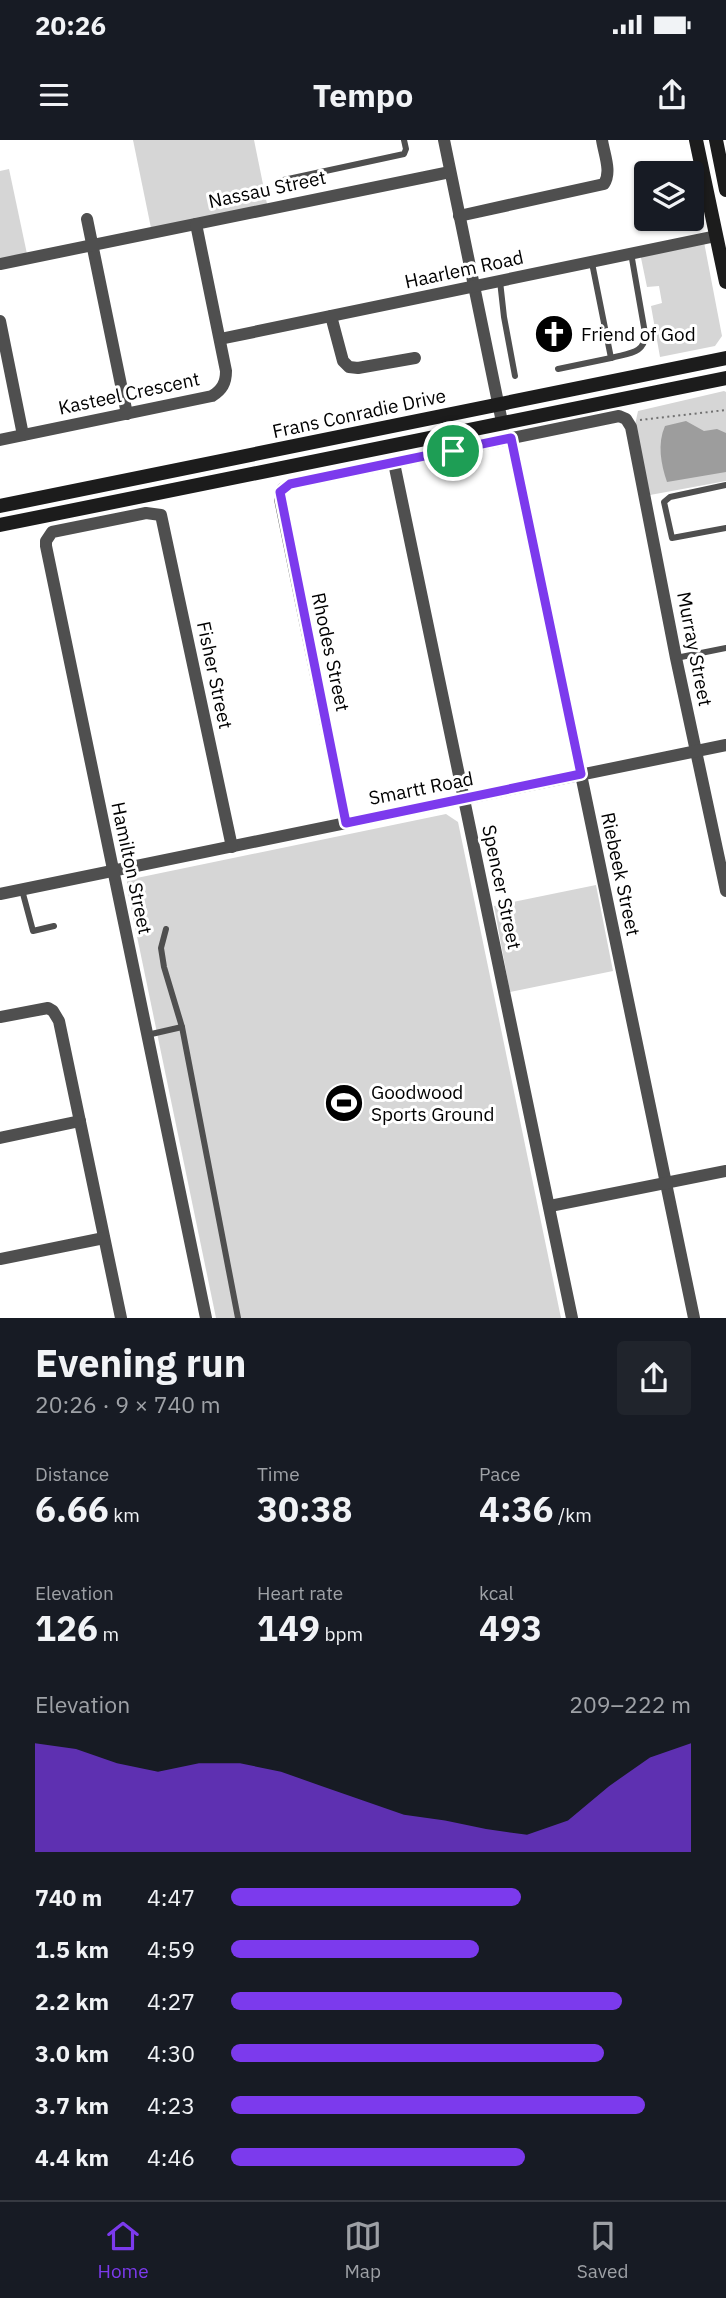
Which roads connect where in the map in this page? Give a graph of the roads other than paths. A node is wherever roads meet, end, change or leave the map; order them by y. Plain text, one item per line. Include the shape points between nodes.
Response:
1 (404, 140) edge
2 (444, 140) edge
3 (602, 140) edge
4 (696, 140) edge
5 (716, 140) edge
6 (450, 172) junction
7 (279, 181) dead end
8 (726, 190) edge
9 (459, 216) junction
10 (87, 219) dead end
11 (196, 223) junction
12 (716, 236) junction
13 (92, 245) junction
14 (631, 253) junction
15 (592, 261) junction
16 (0, 264) edge
17 (500, 281) junction
18 (726, 282) edge
19 (474, 287) junction
20 (331, 316) junction
21 (0, 321) edge
22 (220, 339) junction
23 (415, 358) dead end
24 (611, 358) junction
25 (726, 358) edge
26 (558, 369) dead end
27 (515, 376) dead end
28 (726, 378) edge
29 (498, 404) junction
30 (127, 414) junction
31 (502, 422) junction
32 (23, 435) junction
33 (511, 438) junction
34 (0, 440) edge
35 (394, 463) junction
36 (726, 485) edge
37 (0, 506) edge
38 (158, 513) joint
39 (0, 525) edge
40 (726, 528) edge
41 (726, 648) edge
42 (676, 658) junction
43 (726, 745) edge
44 (697, 751) junction
45 (581, 774) junction
46 (464, 799) junction
47 (346, 823) junction
48 (232, 847) junction
49 (113, 871) junction
50 (22, 890) junction
51 (726, 891) edge
52 (0, 894) edge
53 (54, 926) dead end
54 (166, 929) dead end
55 (0, 1017) edge
56 (182, 1027) junction
57 (147, 1035) junction
58 (80, 1121) junction
59 (0, 1138) edge
60 (726, 1171) edge
61 (667, 1183) junction
62 (550, 1206) junction
63 (104, 1238) junction
64 (0, 1259) edge
65 (121, 1318) edge
66 (206, 1318) edge
67 (238, 1318) edge
68 (572, 1318) edge
69 (694, 1318) edge

1 - 7 lane via 404,154
2 - 6 street
3 - 9 street via 608,170 604,184
4 - 12 main road
5 - 8 main road
6 - 9 street
6 - 11 street, Nassau Street
9 - 19 street
10 - 13 street
11 - 13 street, Nassau Street
11 - 22 street, Kasteel Crescent
12 - 14 street, Haarlem Road
12 - 18 main road
13 - 16 street, Nassau Street
13 - 30 street
14 - 15 street, Haarlem Road
14 - 24 lane via 645,344
15 - 17 street, Haarlem Road
15 - 24 lane
17 - 19 street, Haarlem Road
17 - 27 lane
19 - 20 street, Haarlem Road
19 - 29 street
20 - 22 street, Haarlem Road
20 - 23 street via 343,361 349,367
21 - 32 street
22 - 30 street, Kasteel Crescent via 226,377 216,394
24 - 26 lane
25 - 29 main road, Frans Conradie Drive
28 - 31 main road, Frans Conradie Drive
29 - 31 street
29 - 37 main road, Frans Conradie Drive
30 - 32 street, Kasteel Crescent
31 - 39 main road, Frans Conradie Drive
32 - 34 street, Kasteel Crescent
33 - 35 street
33 - 42 street, Murray Street via 610,418 626,419
33 - 45 street, Riebeek Street
35 - 46 street, Spencer Street
35 - 47 street, Rhodes Street via 290,484 282,489 280,499
36 - 40 lane via 670,496 664,505 672,538
38 - 48 street, Fisher Street
38 - 49 street, Hamilton Street via 52,532 46,541
41 - 42 lane
42 - 44 street, Murray Street
43 - 44 street, Smartt Road
44 - 45 street, Smartt Road
44 - 51 street, Murray Street
45 - 46 street, Smartt Road
45 - 61 street, Riebeek Street
46 - 47 street, Smartt Road
46 - 62 street, Spencer Street
47 - 48 street, Smartt Road
48 - 49 street, Smartt Road
49 - 50 street, Smartt Road
49 - 57 street, Hamilton Street
50 - 52 street, Smartt Road
50 - 53 lane via 33,931
54 - 56 lane via 161,948 164,967
55 - 58 street via 48,1008 53,1011
56 - 57 lane
56 - 67 lane
57 - 66 street, Hamilton Street
58 - 59 street
58 - 63 street
60 - 61 street
61 - 62 street
61 - 69 street, Riebeek Street
62 - 68 street, Spencer Street
63 - 64 street
63 - 65 street

